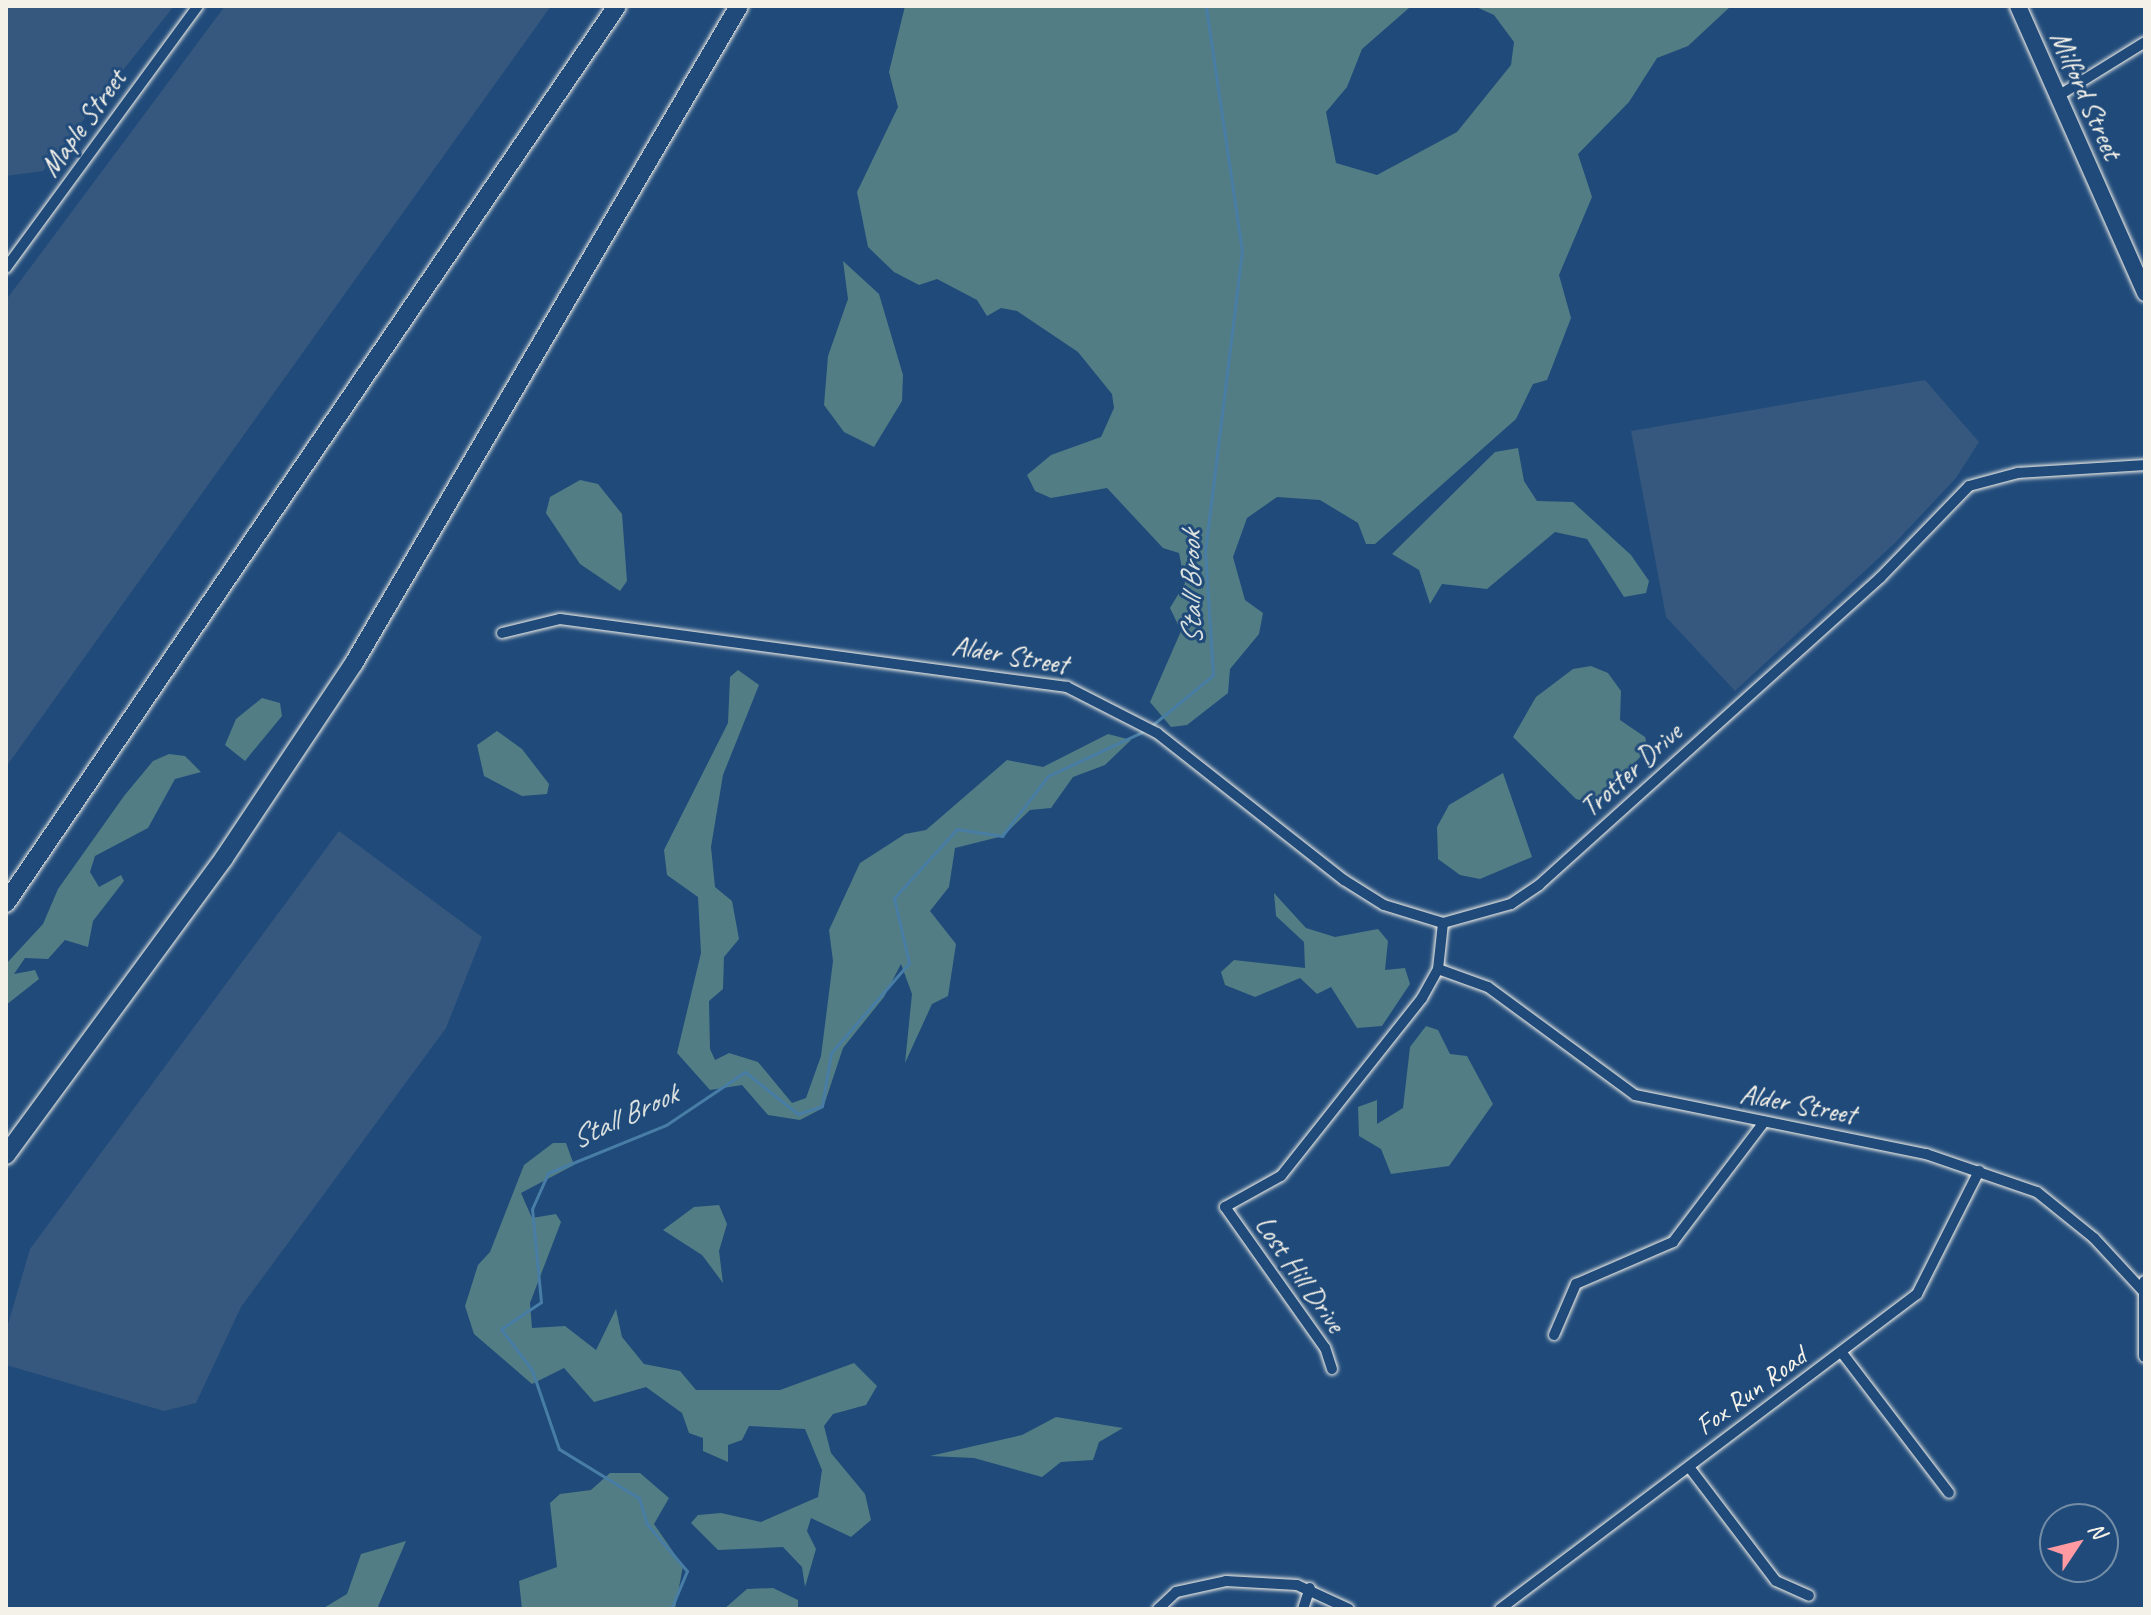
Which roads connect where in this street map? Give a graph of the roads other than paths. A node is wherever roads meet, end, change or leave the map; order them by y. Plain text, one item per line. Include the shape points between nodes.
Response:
1 (198, 6) edge
2 (617, 6) edge
3 (739, 6) edge
4 (2018, 6) edge
5 (2145, 42) edge
6 (2058, 96) junction
7 (6, 268) edge
8 (2145, 293) edge
9 (2145, 465) edge
10 (502, 633) dead end
11 (6, 903) edge
12 (1443, 923) junction
13 (1438, 969) junction
14 (1764, 1122) junction
15 (6, 1155) edge
16 (1979, 1171) junction
17 (2144, 1287) edge
18 (1554, 1335) dead end
19 (1842, 1353) junction
20 (2145, 1356) edge
21 (1332, 1369) dead end
22 (1689, 1467) junction
23 (1949, 1493) dead end
24 (1310, 1588) junction
25 (1809, 1596) dead end
26 (1158, 1609) edge
27 (1303, 1609) edge
28 (1349, 1609) edge
29 (1500, 1609) edge

1 - 7 street, Maple Street
2 - 11 highway
3 - 15 highway via 369,639 224,858
4 - 6 main road, Milford Street
5 - 6 street
6 - 8 main road, Milford Street
9 - 12 street, Trotter Drive via 2018,473 1969,486 1880,578 1539,885 1511,904
10 - 12 street, Alder Street via 560,619 1067,687 1157,733 1344,880 1384,905
12 - 13 street
13 - 14 street, Alder Street via 1488,987 1620,1088
13 - 21 street, Lost Hill Drive via 1281,1176 1225,1207 1325,1348
14 - 16 street, Alder Street
14 - 18 street via 1673,1242 1576,1284
16 - 17 street, Alder Street via 2037,1192
16 - 19 street, Fox Run Road via 1928,1282
17 - 20 street
19 - 22 street, Fox Run Road
19 - 23 street
22 - 25 street via 1776,1581
22 - 29 street, Fox Run Road
24 - 26 street via 1226,1581 1176,1592
24 - 27 street
24 - 28 street

